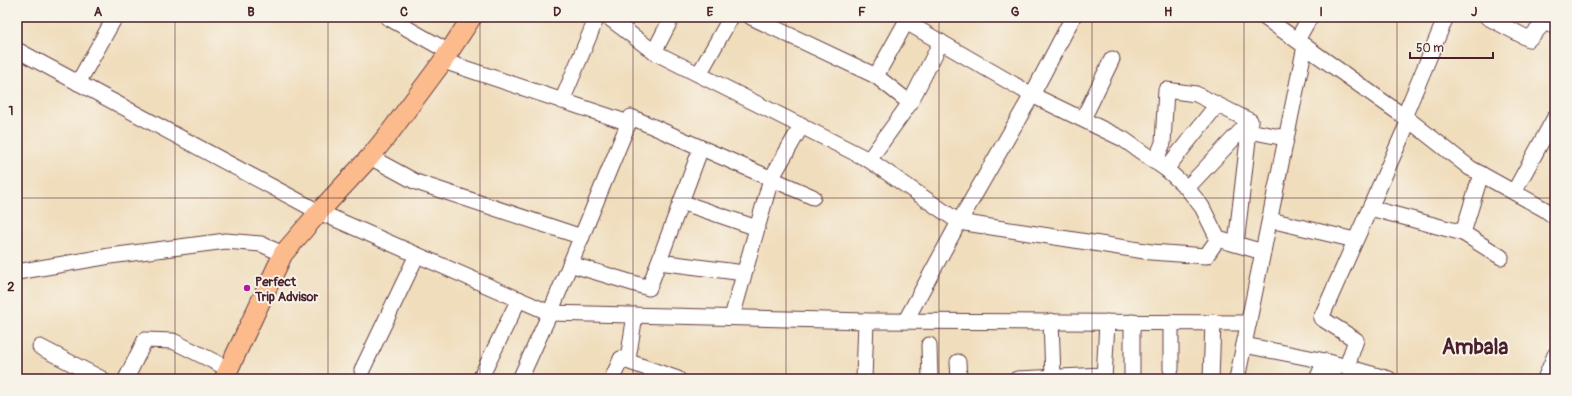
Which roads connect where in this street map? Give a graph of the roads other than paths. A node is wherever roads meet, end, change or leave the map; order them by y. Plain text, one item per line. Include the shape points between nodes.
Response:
1 (115, 17) edge
2 (387, 17) edge
3 (472, 17) edge
4 (596, 17) edge
5 (608, 17) edge
6 (672, 17) edge
7 (731, 17) edge
8 (751, 17) edge
9 (1073, 17) edge
10 (1264, 17) edge
11 (1310, 17) edge
12 (1446, 17) edge
13 (1487, 17) edge
14 (906, 19) edge
15 (1555, 26) edge
16 (941, 42) junction
17 (1301, 43) junction
18 (17, 50) edge
19 (654, 52) junction
20 (446, 56) junction
21 (1112, 59) dead end
22 (699, 74) junction
23 (876, 76) junction
24 (78, 83) junction
25 (1032, 95) junction
26 (562, 101) junction
27 (910, 103) junction
28 (1217, 105) junction
29 (1555, 117) edge
30 (1083, 119) junction
31 (1406, 119) junction
32 (629, 123) junction
33 (802, 125) junction
34 (1249, 126) junction
35 (1286, 138) junction
36 (701, 148) junction
37 (370, 157) junction
38 (869, 160) junction
39 (1160, 166) junction
40 (1481, 174) junction
41 (772, 179) junction
42 (1186, 188) junction
43 (1514, 192) junction
44 (813, 197) dead end
45 (681, 202) junction
46 (1370, 208) junction
47 (319, 212) junction
48 (1555, 217) edge
49 (1270, 220) junction
50 (959, 222) junction
51 (757, 228) junction
52 (1463, 233) junction
53 (582, 236) junction
54 (1218, 239) junction
55 (1355, 240) junction
56 (1236, 244) junction
57 (1263, 252) junction
58 (282, 254) junction
59 (417, 255) junction
60 (1501, 257) dead end
61 (658, 262) junction
62 (570, 264) junction
63 (17, 272) edge
64 (744, 273) junction
65 (519, 299) junction
66 (550, 312) junction
67 (635, 315) junction
68 (732, 317) junction
69 (906, 320) junction
70 (866, 321) junction
71 (1051, 321) junction
72 (1107, 322) junction
73 (1132, 322) junction
74 (1171, 322) junction
75 (1213, 322) junction
76 (1249, 323) junction
77 (929, 345) dead end
78 (1244, 345) junction
79 (40, 347) dead end
80 (1555, 355) edge
81 (621, 359) junction
82 (958, 362) dead end
83 (1347, 366) junction
84 (1171, 369) dead end
85 (362, 370) dead end
86 (1321, 370) edge
87 (226, 374) edge
88 (1053, 377) junction
89 (1104, 377) edge
90 (102, 379) edge
91 (126, 379) edge
92 (480, 379) edge
93 (520, 379) edge
94 (612, 379) edge
95 (678, 379) edge
96 (864, 379) edge
97 (930, 379) edge
98 (959, 379) edge
99 (1017, 379) edge
100 (1132, 379) edge
101 (1211, 379) edge
102 (1237, 379) edge
103 (1336, 379) edge
104 (1389, 379) edge
105 (1545, 379) edge

1 - 24 street
2 - 20 street
3 - 20 main road
4 - 26 street
5 - 19 street
6 - 19 street
7 - 22 street
8 - 23 street
9 - 25 street
10 - 17 street
11 - 17 street
12 - 31 street
13 - 15 street via 1529,39 1545,22
14 - 16 street
14 - 23 street
16 - 25 street
16 - 27 street
17 - 31 street
17 - 35 street
18 - 24 street
19 - 22 street
20 - 26 street
20 - 37 main road
21 - 30 street
22 - 33 street
23 - 27 street
24 - 47 street
25 - 30 street
25 - 50 street
26 - 32 street
27 - 38 street
28 - 34 street
28 - 39 street
28 - 39 street via 1196,94 1166,90
29 - 43 street
30 - 39 street via 1123,139
31 - 40 street
31 - 46 street
32 - 36 street via 632,117
32 - 53 street
33 - 38 street
33 - 41 street
34 - 35 street
34 - 42 street
34 - 56 street
35 - 49 street
36 - 41 street
36 - 45 street
37 - 47 main road
37 - 53 street via 416,182
38 - 50 street
39 - 42 street
40 - 43 street
40 - 52 street
41 - 44 street
41 - 51 street
42 - 54 street via 1202,207
43 - 48 street
45 - 51 street
45 - 61 street
46 - 52 street
46 - 55 street
47 - 58 main road
47 - 59 street
49 - 55 street
49 - 57 street
50 - 54 street via 1151,252 1206,256
50 - 69 street
51 - 64 street
52 - 60 street
53 - 62 street
54 - 56 street
55 - 83 street via 1321,318 1356,340
56 - 57 street
57 - 76 street
58 - 63 street via 262,244 226,241 110,256
58 - 87 main road
59 - 65 street
59 - 85 street
61 - 62 street via 649,288
61 - 64 street
62 - 66 street
64 - 68 street
65 - 66 street
65 - 92 street
66 - 67 street
66 - 93 street
67 - 68 street
67 - 81 street via 628,359
68 - 70 street
69 - 70 street
69 - 71 street
70 - 96 street
71 - 72 street
71 - 88 street
72 - 73 street
72 - 89 street
73 - 74 street
73 - 100 street
74 - 75 street
74 - 84 street
75 - 76 street
75 - 101 street
76 - 78 street
77 - 97 street
78 - 86 street
78 - 102 street
79 - 90 street
80 - 105 street
81 - 94 street
81 - 95 street
82 - 98 street
83 - 86 street
83 - 104 street
86 - 103 street
87 - 91 street via 173,341 146,340
88 - 89 street
88 - 99 street

